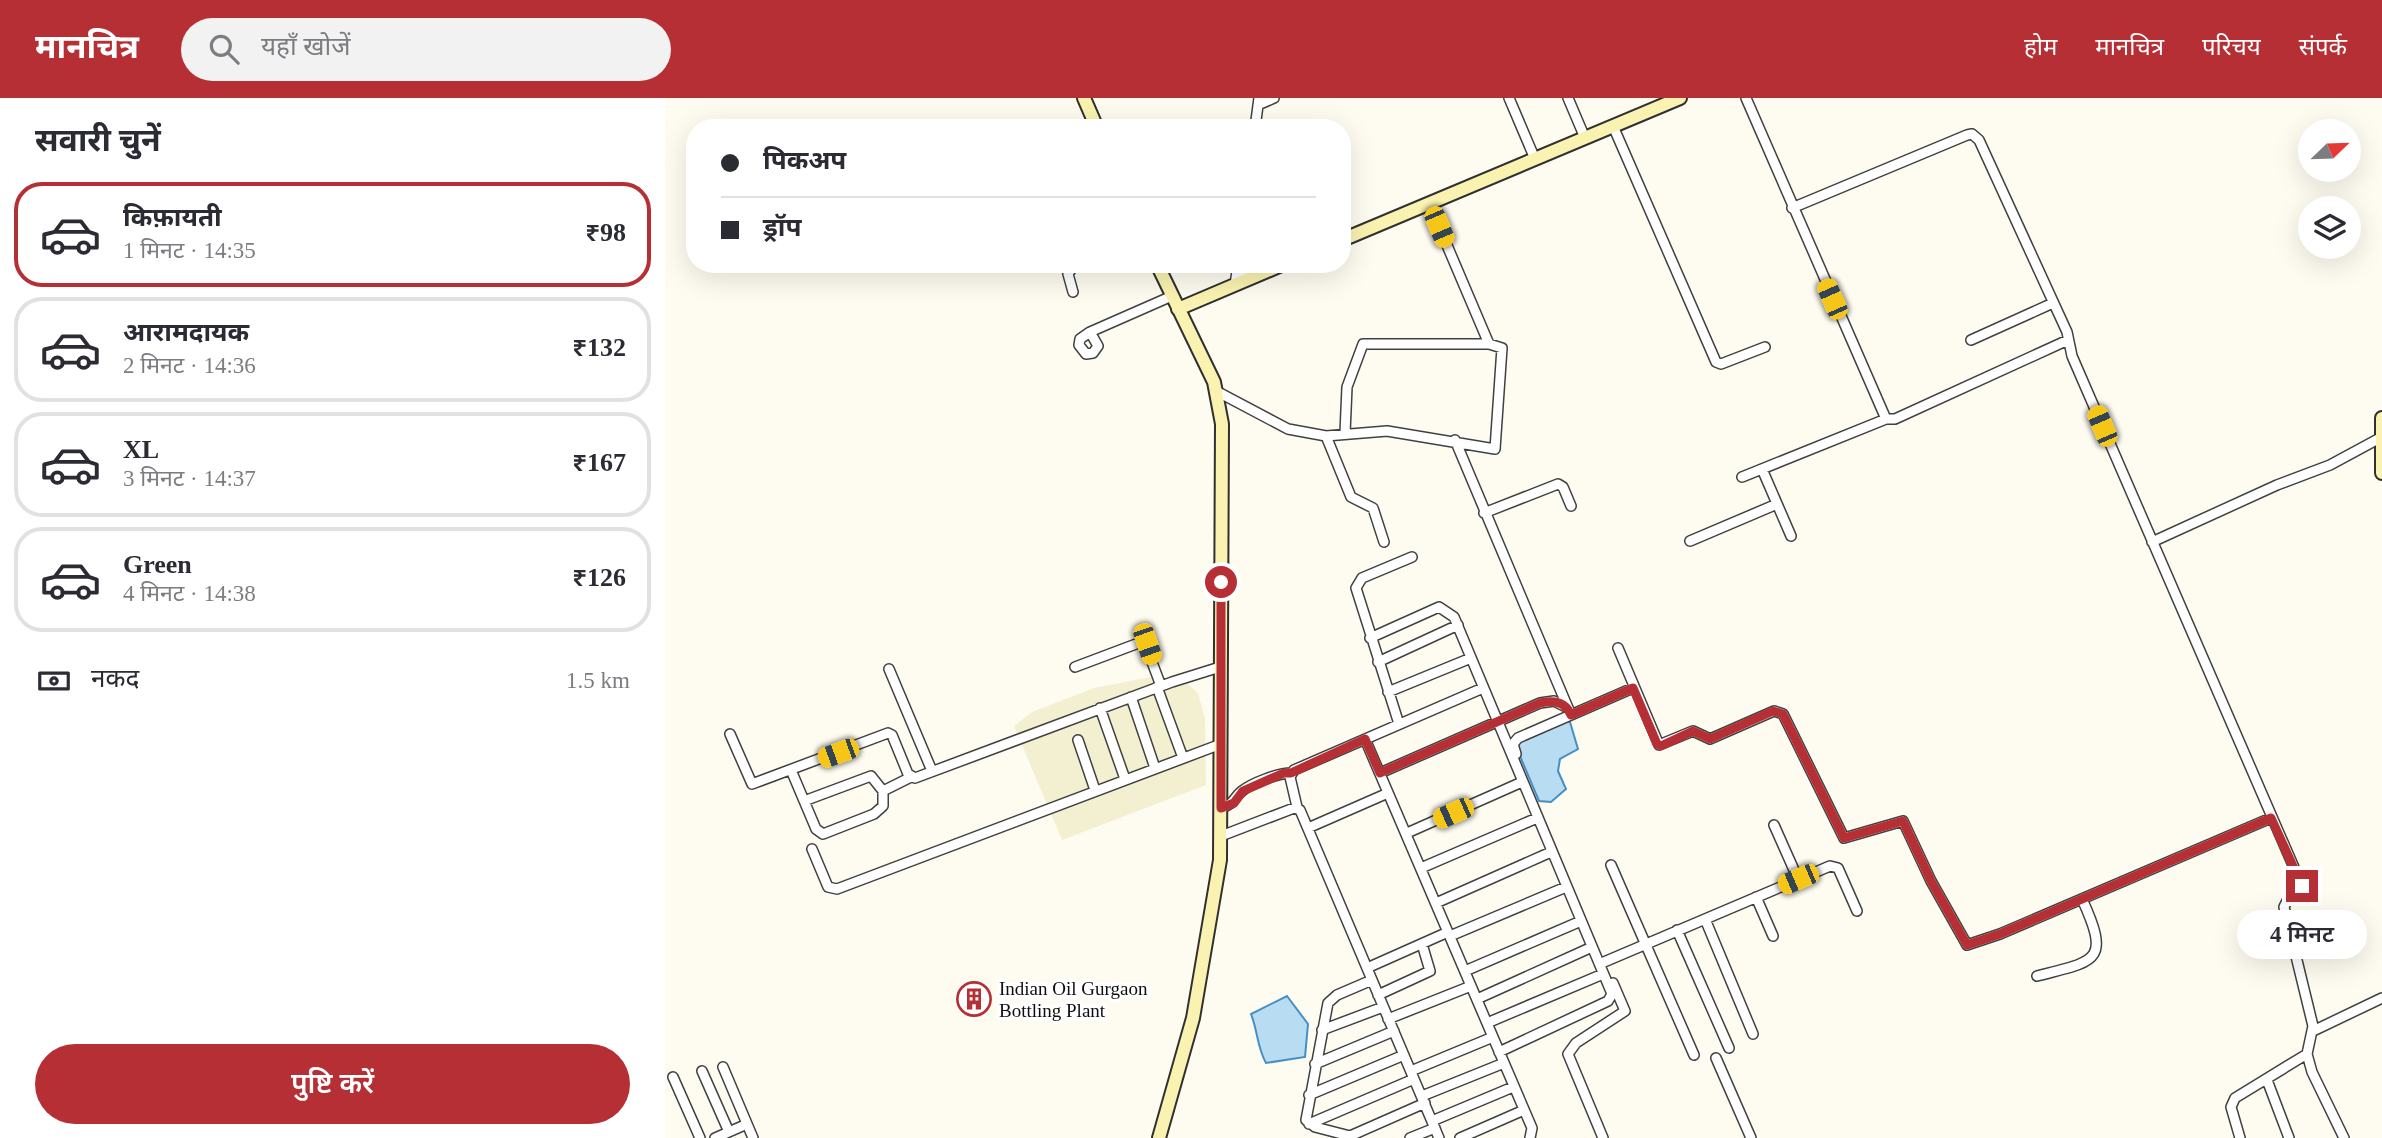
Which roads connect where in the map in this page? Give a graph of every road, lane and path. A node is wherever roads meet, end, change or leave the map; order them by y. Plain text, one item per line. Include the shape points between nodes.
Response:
1 (1084, 98) edge
2 (1274, 98) edge
3 (1509, 98) edge
4 (1568, 98) edge
5 (1680, 98) edge
6 (1747, 98) edge
7 (1259, 102) edge
8 (1093, 119) edge
9 (1613, 126) junction
10 (1585, 138) junction
11 (1535, 159) junction
12 (1429, 203) junction
13 (1792, 208) junction
14 (1351, 236) edge
15 (1069, 273) edge
16 (1161, 273) edge
17 (1238, 273) edge
18 (1242, 273) edge
19 (1263, 273) edge
20 (1237, 284) junction
21 (1073, 292) dead end
22 (1172, 296) junction
23 (2053, 303) junction
24 (1178, 309) junction
25 (1090, 332) dead end
26 (1971, 340) dead end
27 (2068, 340) junction
28 (1489, 344) junction
29 (1765, 348) dead end
30 (1218, 393) junction
31 (2382, 418) edge
32 (1886, 419) junction
33 (1345, 433) junction
34 (1326, 436) junction
35 (2380, 438) edge
36 (1455, 440) junction
37 (1762, 469) junction
38 (2382, 473) edge
39 (1742, 477) dead end
40 (1777, 503) junction
41 (1571, 506) dead end
42 (1484, 513) junction
43 (1791, 536) dead end
44 (1690, 541) dead end
45 (1384, 542) dead end
46 (2152, 542) junction
47 (1412, 557) dead end
48 (1458, 625) junction
49 (1370, 638) junction
50 (1618, 648) dead end
51 (1471, 657) junction
52 (1378, 662) junction
53 (1075, 667) dead end
54 (1220, 667) junction
55 (889, 669) dead end
56 (1159, 686) junction
57 (1483, 688) junction
58 (1633, 688) junction
59 (1388, 692) junction
60 (1131, 697) junction
61 (1100, 708) junction
62 (1569, 711) junction
63 (1496, 723) junction
64 (1399, 724) junction
65 (730, 734) dead end
66 (1365, 739) junction
67 (1078, 740) dead end
68 (1220, 744) junction
69 (1182, 758) junction
70 (1155, 768) junction
71 (791, 770) junction
72 (932, 771) junction
73 (1291, 773) junction
74 (1380, 773) junction
75 (911, 777) junction
76 (1125, 779) junction
77 (1522, 782) junction
78 (1095, 790) junction
79 (883, 791) junction
80 (1388, 793) junction
81 (804, 801) junction
82 (1297, 807) junction
83 (1221, 808) junction
84 (1537, 818) junction
85 (2271, 818) junction
86 (1774, 825) dead end
87 (1308, 828) junction
88 (1406, 833) junction
89 (1221, 836) junction
90 (812, 849) dead end
91 (1551, 852) junction
92 (1611, 865) dead end
93 (1421, 869) junction
94 (1798, 879) junction
95 (1566, 887) junction
96 (1756, 897) junction
97 (2082, 899) junction
98 (1436, 903) junction
99 (1857, 911) dead end
100 (1705, 919) junction
101 (1581, 921) junction
102 (1678, 930) junction
103 (1449, 934) junction
104 (1773, 936) dead end
105 (1422, 944) junction
106 (1646, 944) junction
107 (1592, 947) junction
108 (1604, 961) junction
109 (1367, 968) junction
110 (1465, 971) junction
111 (1603, 974) junction
112 (2037, 976) dead end
113 (1372, 980) junction
114 (1471, 986) junction
115 (1378, 995) junction
116 (2382, 998) edge
117 (1477, 999) junction
118 (1383, 1006) junction
119 (1388, 1019) junction
120 (1487, 1023) junction
121 (1322, 1030) junction
122 (1394, 1031) junction
123 (2313, 1031) junction
124 (1753, 1034) dead end
125 (1493, 1037) junction
126 (1729, 1048) dead end
127 (1499, 1052) junction
128 (2307, 1054) junction
129 (1404, 1055) junction
130 (1693, 1055) dead end
131 (1716, 1058) dead end
132 (1504, 1063) junction
133 (1315, 1064) junction
134 (723, 1067) dead end
135 (702, 1072) dead end
136 (1412, 1075) junction
137 (673, 1077) dead end
138 (2267, 1080) junction
139 (1513, 1087) junction
140 (1309, 1095) junction
141 (1423, 1100) junction
142 (1524, 1110) junction
143 (747, 1124) junction
144 (1309, 1124) junction
145 (1433, 1125) junction
146 (729, 1132) junction
147 (718, 1137) edge
148 (2238, 1137) edge
149 (700, 1138) edge
150 (753, 1138) edge
151 (1159, 1138) edge
152 (1410, 1138) edge
153 (1439, 1138) edge
154 (1460, 1138) edge
155 (1529, 1138) edge
156 (1603, 1138) edge
157 (1751, 1138) edge
158 (2289, 1138) edge
159 (2344, 1138) edge

1 - 8 street
2 - 7 street
3 - 11 street
4 - 10 street
5 - 9 street
6 - 13 street
9 - 10 street
9 - 29 street via 1716,362
10 - 11 street
11 - 12 street
12 - 14 street
12 - 28 street
13 - 23 street via 1972,134 1979,140
13 - 32 street
15 - 21 street
16 - 22 street
17 - 20 street
18 - 20 street
19 - 20 street
20 - 24 street
22 - 24 street
22 - 25 street
23 - 26 street
23 - 27 street
24 - 30 street
27 - 32 street via 1895,419
27 - 46 street
28 - 33 street via 1363,344 1347,387
28 - 36 street via 1498,345 1503,353 1497,446 1492,449
30 - 34 street via 1288,429
30 - 54 street via 1222,424
31 - 35 street
32 - 37 street
33 - 34 street
33 - 36 street via 1387,431
34 - 45 street via 1350,497 1373,508
35 - 38 street
35 - 46 street via 2330,465
36 - 42 street
37 - 39 street
37 - 40 street
40 - 43 street
40 - 44 street
41 - 42 street via 1558,484
42 - 62 street
46 - 85 street
47 - 49 street via 1359,581 1357,596
48 - 49 street via 1449,611 1439,607
48 - 51 street
48 - 52 street
49 - 52 street
50 - 58 street
51 - 57 street
51 - 59 street
52 - 59 street
53 - 56 street via 1145,641
54 - 56 street
54 - 68 street
55 - 72 street
56 - 60 street
56 - 69 street
57 - 63 street
57 - 64 street
58 - 62 street
58 - 97 street via 1661,746 1693,731 1710,739 1773,711 1783,714 1844,838 1903,821 1965,944 1979,943
59 - 64 street
60 - 61 street
60 - 70 street
61 - 72 street
61 - 76 street
62 - 63 street via 1549,701
62 - 108 street via 1513,744
63 - 74 street
63 - 77 street
64 - 66 street
65 - 71 street via 750,783
66 - 73 street
66 - 74 street
67 - 78 street
68 - 69 street
68 - 83 street
69 - 70 street
70 - 76 street
71 - 75 street via 888,733
71 - 81 street
72 - 75 street
73 - 82 street
73 - 83 street via 1243,791 1234,803
74 - 80 street
75 - 79 street
76 - 78 street
77 - 84 street
77 - 88 street
78 - 90 street via 837,889 828,887
79 - 81 street via 871,776
79 - 81 street via 880,811 826,834 818,831
80 - 87 street
80 - 88 street
82 - 87 street
82 - 89 street
83 - 89 street
84 - 91 street
84 - 93 street
85 - 97 street
85 - 123 street via 2303,890 2284,907
86 - 94 street
87 - 109 street
88 - 93 street
89 - 151 street via 1218,881 1193,1018
91 - 95 street
91 - 98 street
92 - 106 street
93 - 98 street
94 - 96 street
94 - 99 street via 1836,866
95 - 101 street
95 - 103 street
96 - 100 street
96 - 104 street
97 - 112 street via 2098,935 2092,956 2083,964
98 - 103 street
100 - 102 street
100 - 124 street
101 - 107 street
101 - 110 street
102 - 106 street
102 - 126 street
103 - 105 street
103 - 110 street
105 - 109 street
105 - 115 street via 1430,971
106 - 108 street
106 - 130 street
107 - 111 street
107 - 117 street
108 - 156 street via 1625,1012 1576,1042 1568,1054
109 - 113 street
110 - 114 street
111 - 120 street
111 - 127 street via 1612,994 1608,1001
113 - 115 street
113 - 121 street via 1330,1000
114 - 117 street
114 - 119 street
115 - 118 street
116 - 123 street
117 - 120 street
118 - 119 street
118 - 121 street
119 - 122 street
120 - 125 street
121 - 133 street
122 - 129 street
122 - 133 street
123 - 128 street
125 - 127 street
125 - 136 street
127 - 132 street
128 - 138 street
128 - 159 street
129 - 136 street
129 - 140 street
131 - 157 street
132 - 139 street
132 - 141 street
133 - 140 street
134 - 143 street
135 - 146 street
136 - 141 street
136 - 144 street
137 - 149 street
138 - 148 street via 2232,1102
138 - 158 street
139 - 142 street
139 - 145 street
140 - 144 street via 1305,1113
141 - 144 street via 1350,1136
141 - 145 street
142 - 154 street
142 - 155 street via 1532,1129
143 - 146 street
143 - 150 street
145 - 152 street
145 - 153 street
146 - 147 street

